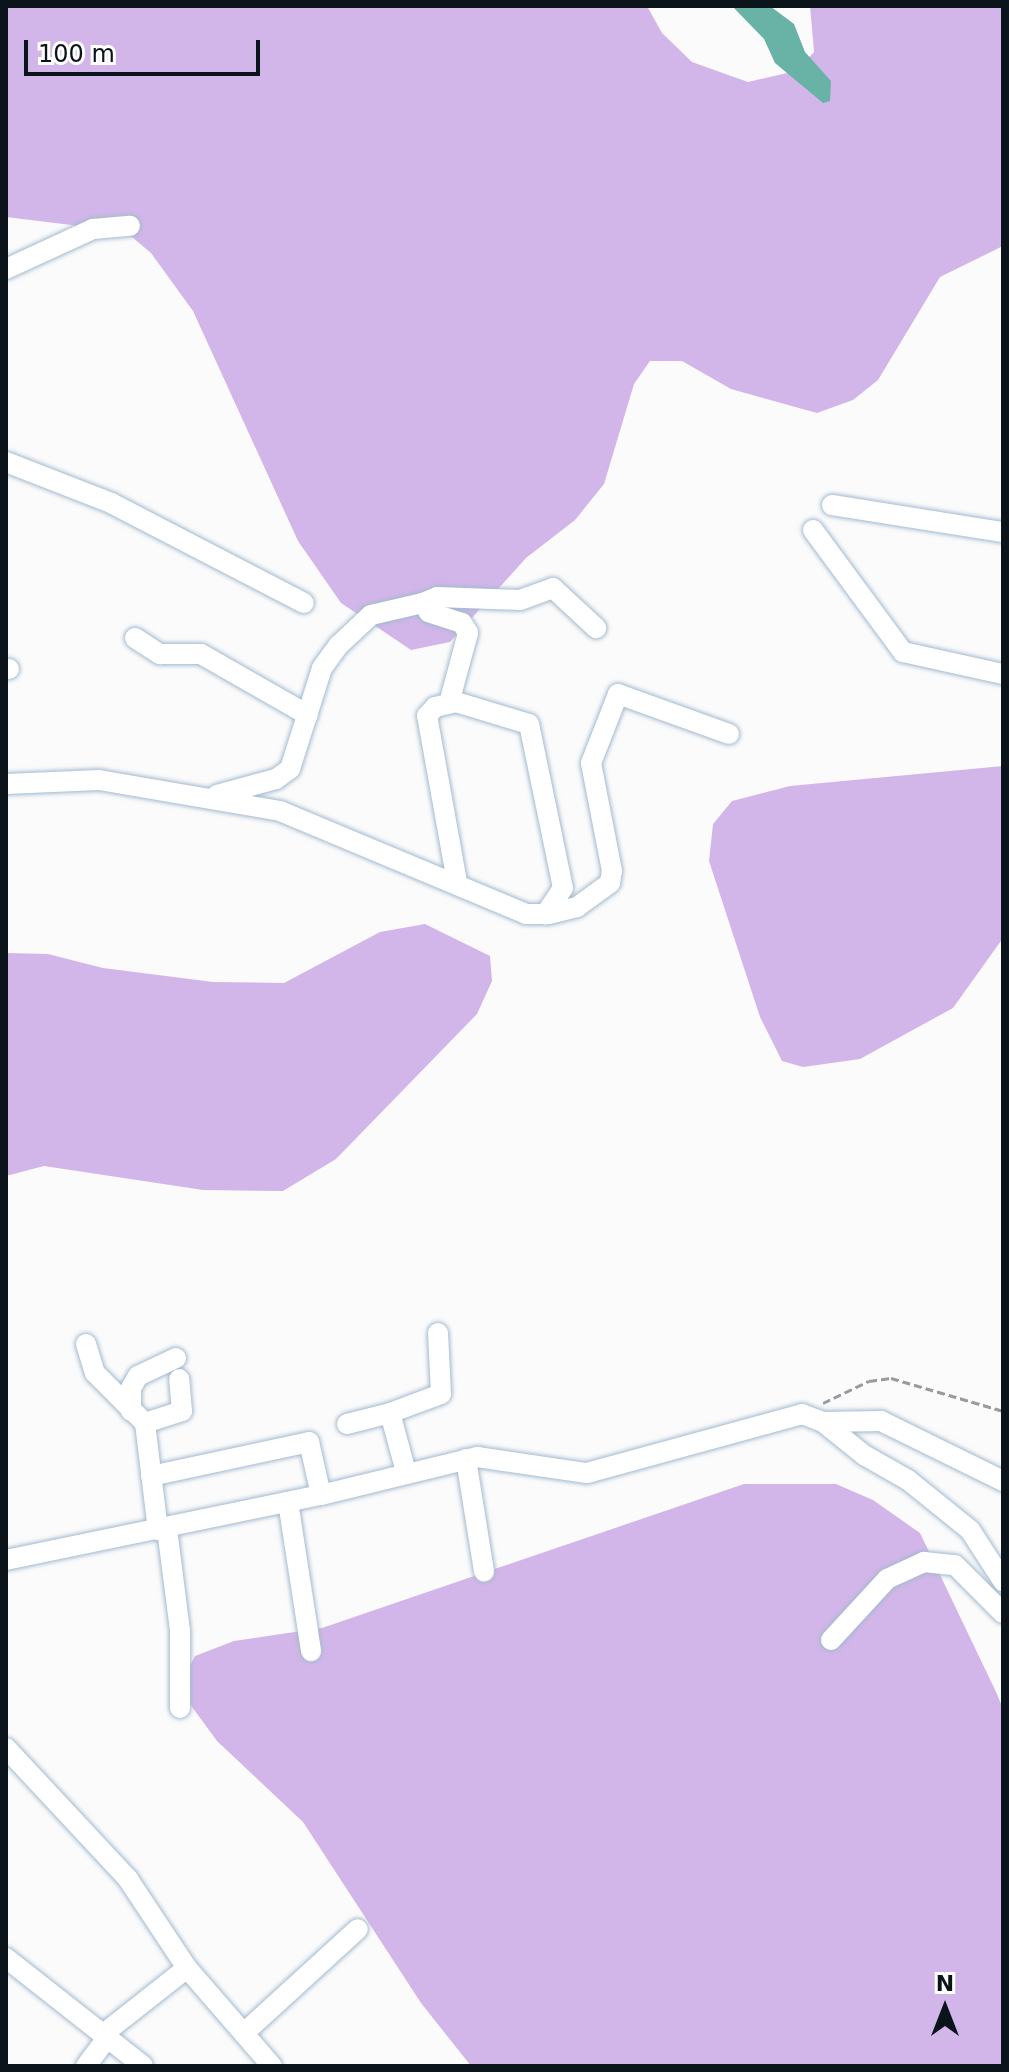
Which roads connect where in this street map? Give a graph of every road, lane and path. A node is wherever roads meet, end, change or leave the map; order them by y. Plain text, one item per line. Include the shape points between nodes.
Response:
1 (130, 226) dead end
2 (6, 269) edge
3 (6, 462) edge
4 (832, 505) dead end
5 (813, 530) dead end
6 (1003, 532) edge
7 (304, 603) dead end
8 (423, 603) junction
9 (596, 628) dead end
10 (135, 638) dead end
11 (1003, 674) edge
12 (449, 703) junction
13 (308, 715) junction
14 (729, 734) dead end
15 (6, 784) edge
16 (213, 796) junction
17 (457, 882) junction
18 (547, 914) junction
19 (438, 1333) dead end
20 (86, 1344) dead end
21 (1003, 1411) edge
22 (390, 1413) junction
23 (802, 1414) junction
24 (138, 1417) junction
25 (823, 1422) junction
26 (347, 1424) dead end
27 (466, 1459) junction
28 (406, 1472) junction
29 (151, 1476) junction
30 (1003, 1481) edge
31 (321, 1495) junction
32 (288, 1502) junction
33 (162, 1530) junction
34 (6, 1560) edge
35 (484, 1572) dead end
36 (1003, 1581) edge
37 (1003, 1613) edge
38 (831, 1640) dead end
39 (311, 1651) dead end
40 (180, 1708) dead end
41 (6, 1748) edge
42 (358, 1929) dead end
43 (6, 1958) edge
44 (187, 1968) junction
45 (244, 2033) junction
46 (104, 2037) junction
47 (86, 2066) edge
48 (143, 2066) edge
49 (272, 2066) edge

1 - 2 street via 93,229
3 - 7 street via 111,503
4 - 6 street
5 - 11 street via 903,652
8 - 9 street via 437,597 520,600 553,588
8 - 12 street via 429,612 462,623 468,633
8 - 13 street via 371,615 339,645 322,668
10 - 13 street via 160,654 201,654
12 - 17 street via 427,716
12 - 18 street via 529,724 563,888
13 - 16 street via 290,769 276,779
14 - 18 street via 618,694 591,763 610,883 577,907
15 - 16 street via 99,780
16 - 17 street via 280,811
17 - 18 street via 526,914
19 - 22 street via 441,1394
20 - 24 street via 95,1373
21 - 23 path via 882,1378
22 - 26 street
22 - 28 street
23 - 25 street
23 - 27 street via 587,1473 506,1459
24 - 24 street via 182,1411 177,1369 138,1376 131,1388
24 - 29 street
25 - 30 street via 881,1421
25 - 36 street via 970,1530
27 - 28 street
27 - 35 street
28 - 31 street
29 - 31 street via 309,1442
29 - 33 street
31 - 32 street
32 - 33 street
32 - 39 street
33 - 34 street
33 - 40 street via 180,1630
37 - 38 street via 955,1565 924,1562 887,1579
41 - 44 street via 128,1879
42 - 45 street
43 - 46 street
44 - 45 street
44 - 46 street
45 - 49 street
46 - 47 street
46 - 48 street

